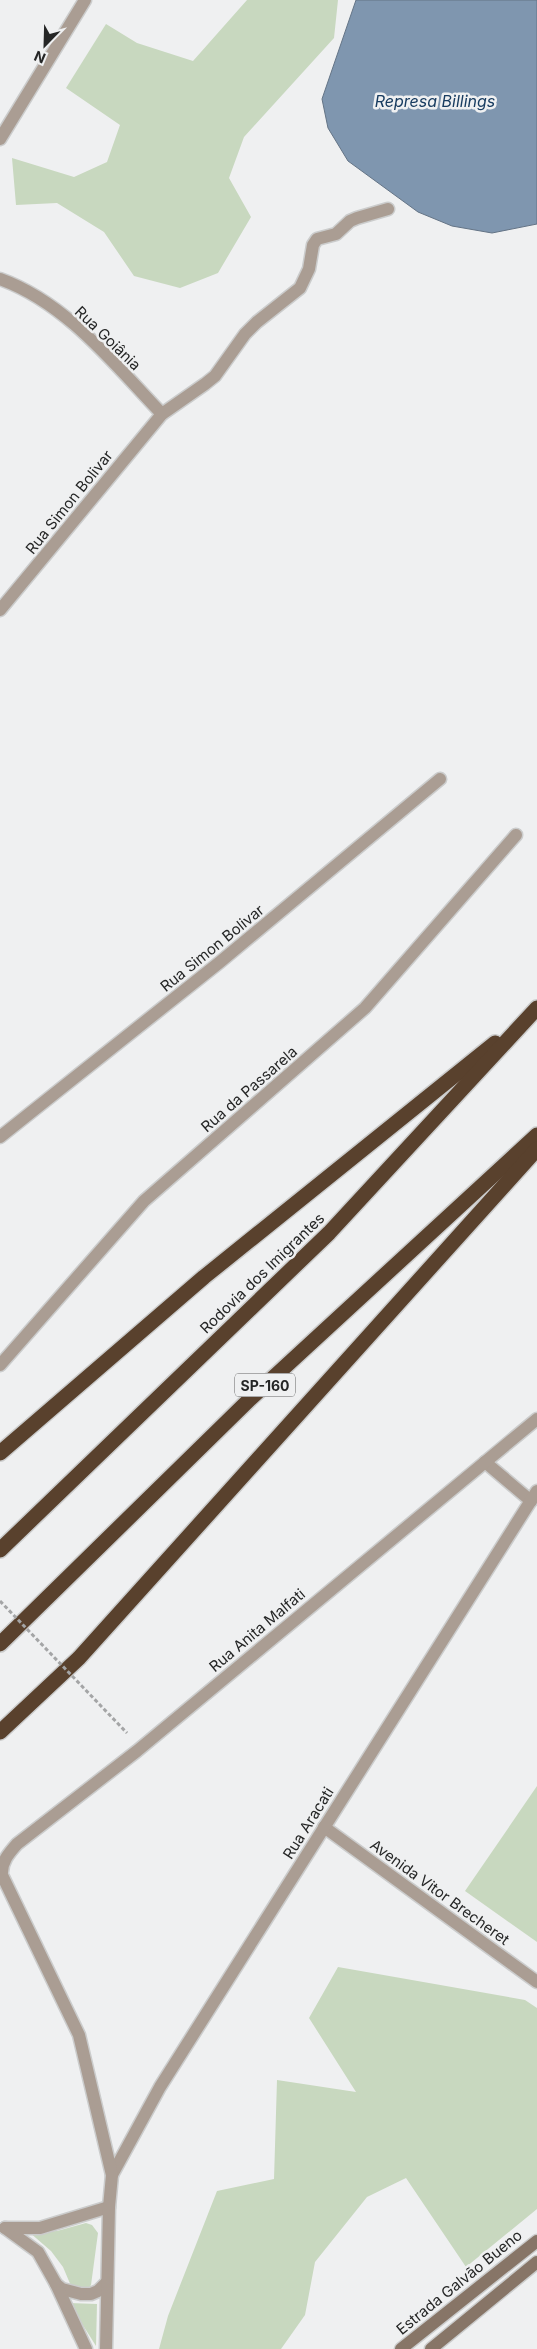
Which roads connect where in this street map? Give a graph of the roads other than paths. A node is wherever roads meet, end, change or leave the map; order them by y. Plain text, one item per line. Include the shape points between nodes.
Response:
1 (85, 0) edge
2 (0, 140) edge
3 (388, 209) dead end
4 (0, 279) edge
5 (162, 414) junction
6 (0, 610) edge
7 (440, 779) dead end
8 (516, 835) dead end
9 (536, 1008) edge
10 (537, 1135) edge
11 (0, 1137) edge
12 (537, 1149) edge
13 (0, 1365) edge
14 (537, 1419) edge
15 (0, 1453) edge
16 (486, 1462) junction
17 (534, 1496) edge
18 (0, 1550) edge
19 (0, 1644) edge
20 (0, 1732) edge
21 (324, 1827) junction
22 (1, 1868) edge
23 (537, 1982) edge
24 (112, 2175) junction
25 (108, 2207) junction
26 (2, 2228) edge
27 (537, 2241) edge
28 (537, 2262) edge
29 (107, 2282) junction
30 (56, 2284) junction
31 (86, 2349) edge
32 (106, 2349) edge
33 (401, 2349) edge
34 (431, 2349) edge

1 - 2 street
3 - 5 street, Rua Simon Bolivar via 357,218 336,234 317,239 300,288 257,322 210,380
4 - 5 street, Rua Goiânia via 40,298 78,327
5 - 6 street, Rua Simon Bolivar
7 - 11 street, Rua Simon Bolivar via 205,974
8 - 13 street, Rua da Passarela via 365,1008 144,1201
9 - 15 highway via 204,1277
9 - 18 highway, Rodovia dos Imigrantes via 329,1234
10 - 19 highway, SP-160 via 250,1399
12 - 20 highway via 85,1651
14 - 16 street, Rua Anita Malfati
16 - 17 street
16 - 22 street, Rua Anita Malfati via 137,1751 16,1844
17 - 21 street, Rua Aracati
21 - 23 street, Avenida Vitor Brecheret
21 - 24 street, Rua Aracati via 160,2087
22 - 24 street via 79,2035
24 - 25 street
25 - 26 street via 40,2228
25 - 29 street
26 - 30 street via 38,2252
27 - 33 main road, Estrada Galvão Bueno
28 - 34 main road
29 - 30 street via 98,2291 81,2294
29 - 32 street
30 - 31 street

